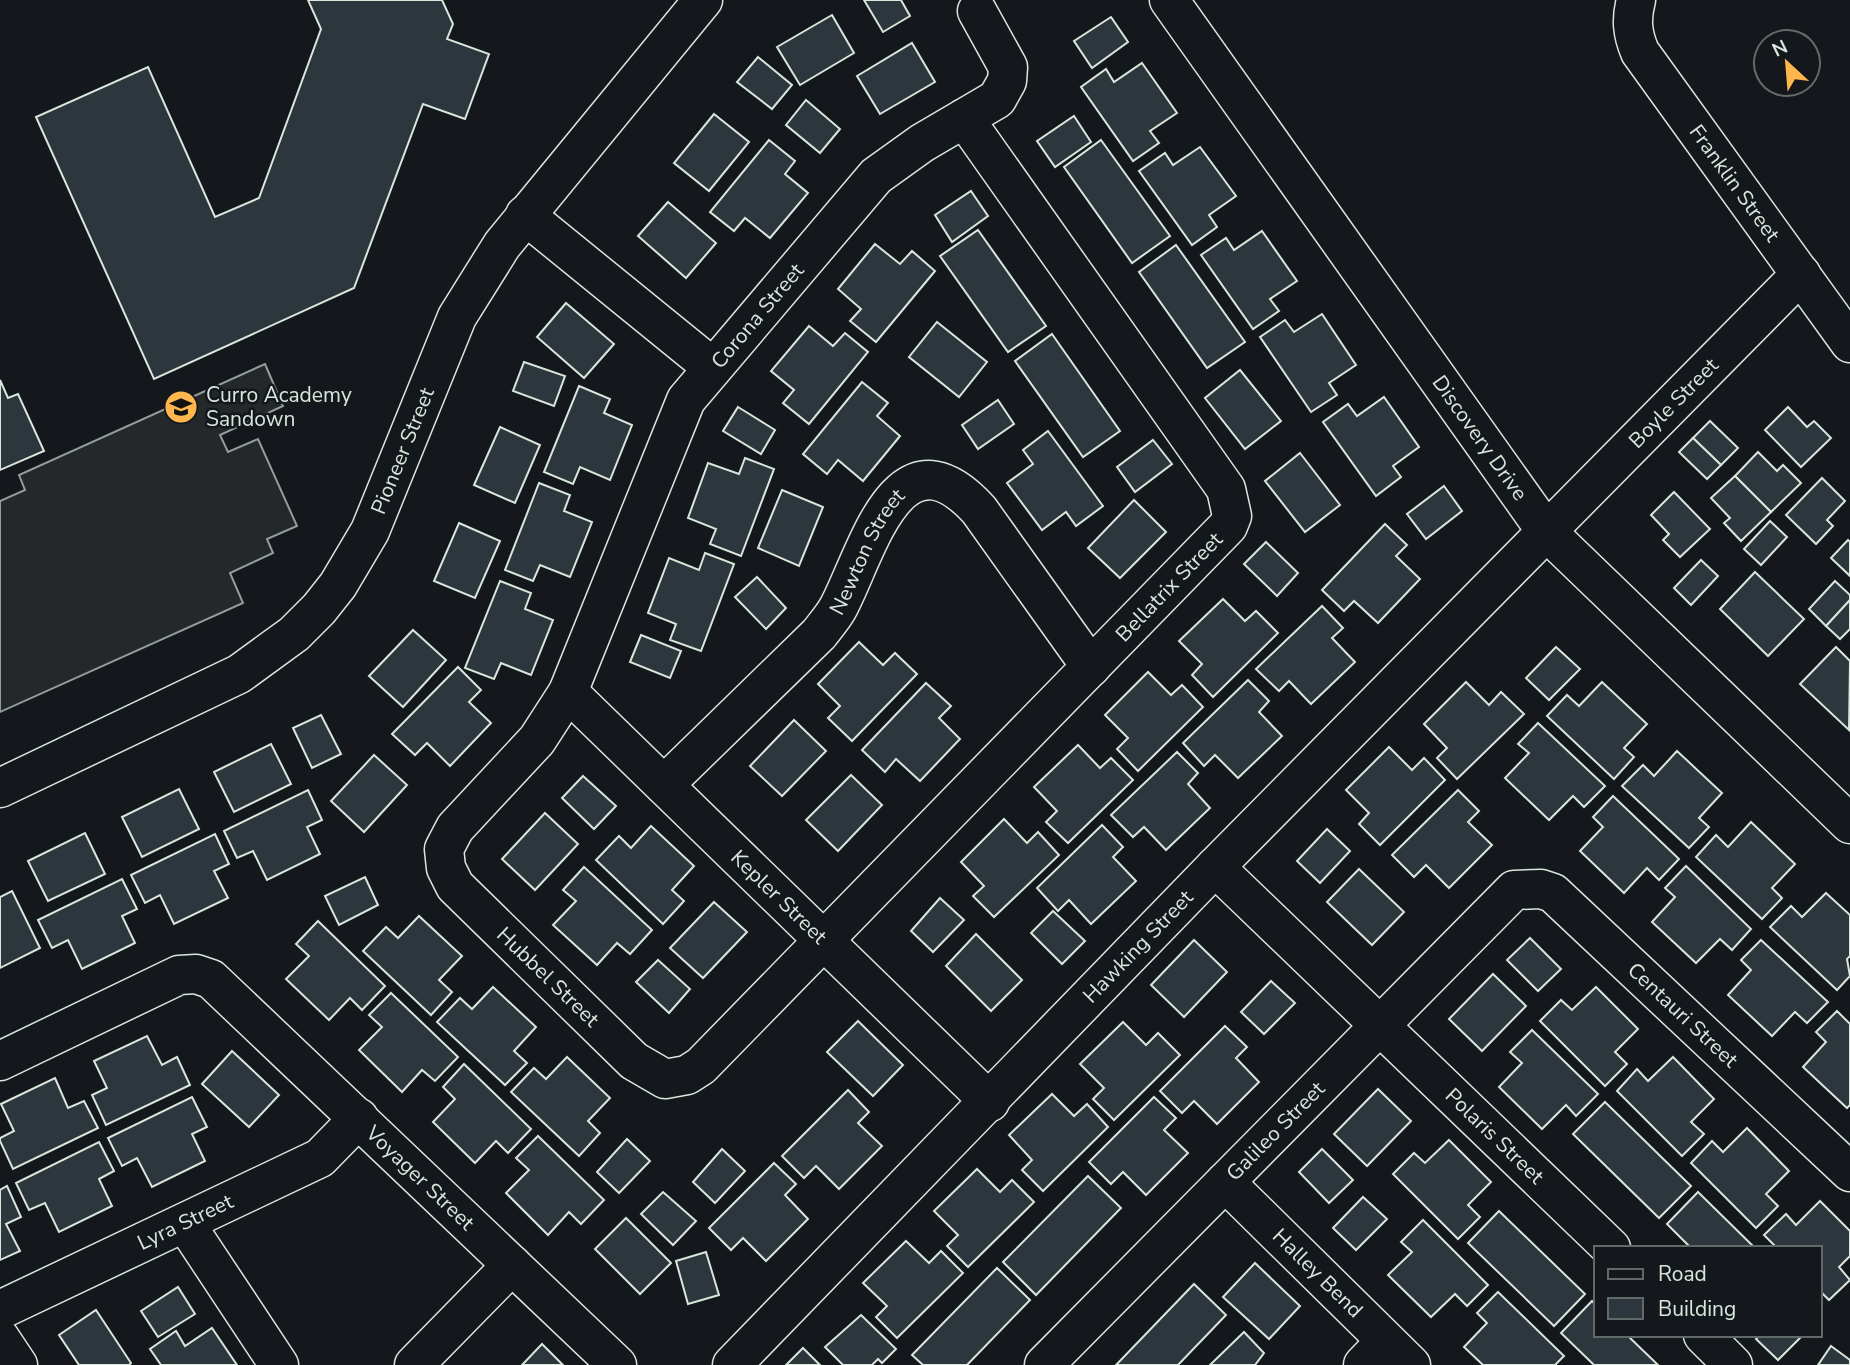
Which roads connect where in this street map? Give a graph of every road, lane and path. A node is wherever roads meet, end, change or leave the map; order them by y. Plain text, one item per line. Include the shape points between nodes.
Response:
1 (703, 0) edge
2 (1169, 0) edge
3 (1634, 8) edge
4 (977, 10) dead end
5 (964, 118) junction
6 (525, 215) junction
7 (1801, 274) junction
8 (1850, 343) edge
9 (712, 367) junction
10 (1546, 531) junction
11 (1091, 667) junction
12 (568, 692) junction
13 (664, 785) junction
14 (0, 788) edge
15 (1850, 824) edge
16 (1215, 867) junction
17 (1504, 897) joint
18 (824, 940) junction
19 (1380, 1025) junction
20 (0, 1061) edge
21 (990, 1101) junction
22 (359, 1118) junction
23 (1850, 1172) edge
24 (1225, 1182) junction
25 (185, 1223) junction
26 (1609, 1246) edge
27 (512, 1265) junction
28 (0, 1310) edge
29 (1705, 1337) edge
30 (0, 1338) edge
31 (1386, 1357) edge
32 (18, 1365) edge
33 (279, 1365) edge
34 (414, 1365) edge
35 (617, 1365) edge
36 (732, 1365) edge
37 (1044, 1365) edge
38 (1734, 1365) edge

1 - 6 street, Pioneer Street
2 - 10 street, Discovery Drive
3 - 7 street, Franklin Street via 1633,35 1640,52
4 - 5 street, Corona Street via 1008,66 1007,81 997,99
5 - 9 street, Corona Street via 876,176
5 - 11 street, Bellatrix Street via 1226,489 1231,504 1228,526
6 - 9 street
6 - 14 street, Pioneer Street via 457,317 370,531 319,609 294,634 239,674
7 - 8 street, Franklin Street
7 - 10 street, Boyle Street
9 - 12 street, Corona Street via 686,400
10 - 15 street, Discovery Drive
10 - 16 street, Hawking Street
11 - 13 street, Newton Street via 961,490 945,482 916,484 884,509 837,611 819,634
11 - 18 street, Bellatrix Street
12 - 13 street, Kepler Street
12 - 18 street, Hubbel Street via 537,740 455,828 444,849 446,868 455,886 634,1061 665,1079 701,1066
13 - 18 street, Kepler Street
16 - 19 street, Polaris Street
16 - 21 street, Hawking Street
17 - 19 street, Galileo Street
17 - 23 street, Centauri Street via 1528,888 1553,893
18 - 21 street, Kepler Street
19 - 24 street, Galileo Street
19 - 26 street, Polaris Street
20 - 22 street, Voyager Street via 179,975 196,974 224,989
21 - 36 street, Hawking Street
22 - 25 street, Lyra Street via 320,1158
22 - 27 street, Voyager Street
24 - 31 street, Halley Bend
24 - 37 street, Galileo Street
25 - 28 street, Lyra Street
25 - 33 street
27 - 34 street
27 - 35 street, Voyager Street
29 - 38 street
30 - 32 street

